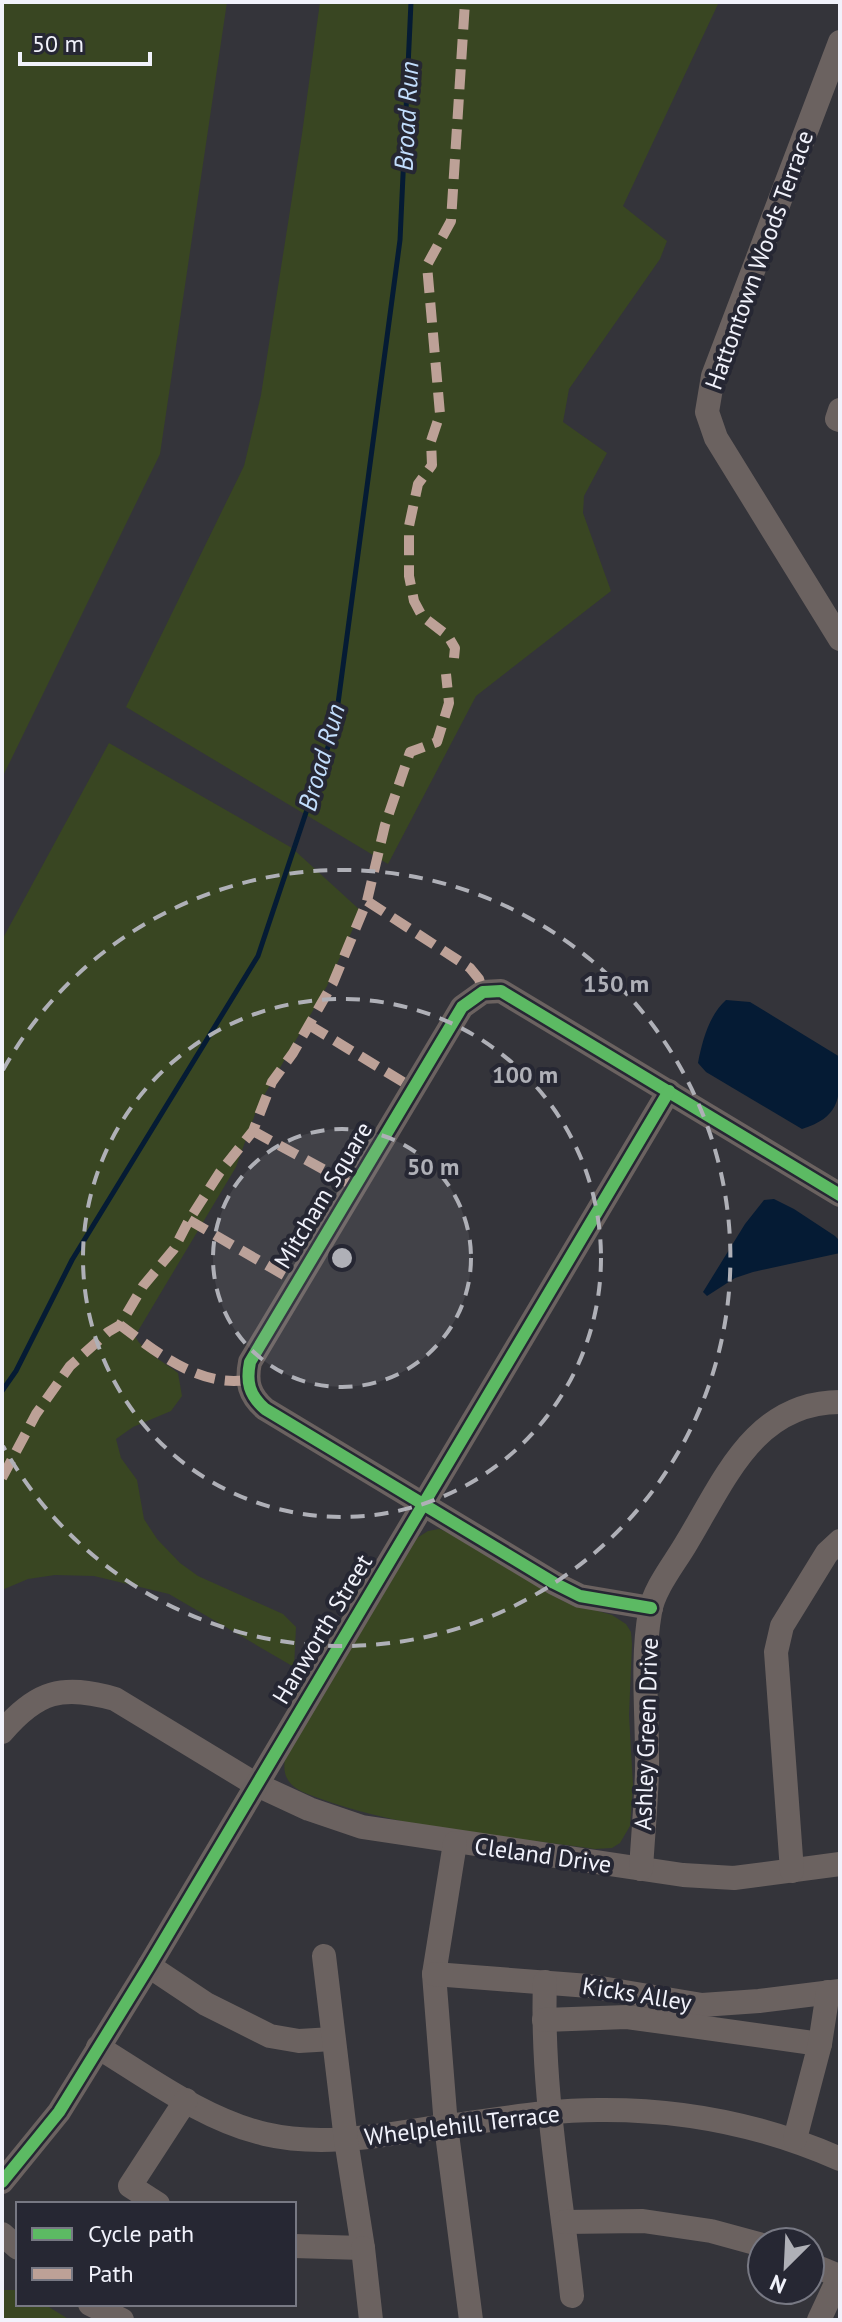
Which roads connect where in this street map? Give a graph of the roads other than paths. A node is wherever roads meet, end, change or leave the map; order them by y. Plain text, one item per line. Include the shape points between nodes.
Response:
1 (840, 42) edge
2 (840, 410) edge
3 (840, 420) edge
4 (840, 639) edge
5 (669, 1091) junction
6 (840, 1195) edge
7 (840, 1402) edge
8 (422, 1504) junction
9 (840, 1541) edge
10 (651, 1608) junction
11 (2, 1732) edge
12 (255, 1784) junction
13 (455, 1843) junction
14 (840, 1864) edge
15 (641, 1869) junction
16 (792, 1871) junction
17 (324, 1956) dead end
18 (149, 1966) junction
19 (434, 1974) junction
20 (545, 1982) junction
21 (834, 1991) edge
22 (544, 2020) junction
23 (333, 2039) junction
24 (820, 2044) junction
25 (98, 2047) junction
26 (186, 2100) junction
27 (551, 2113) junction
28 (446, 2126) junction
29 (795, 2139) junction
30 (346, 2140) junction
31 (840, 2159) edge
32 (2, 2182) edge
33 (122, 2195) edge
34 (150, 2202) edge
35 (564, 2222) junction
36 (746, 2241) edge
37 (296, 2246) edge
38 (363, 2248) junction
39 (840, 2275) edge
40 (572, 2296) dead end
41 (94, 2306) edge
42 (122, 2320) edge
43 (371, 2320) edge
44 (471, 2320) edge
45 (819, 2320) edge

1 - 4 street, Hattontown Woods Terrace via 713,376 707,412 716,438
2 - 3 street
5 - 6 street, Mitcham Square
5 - 8 street, Hanworth Street
5 - 8 street, Mitcham Square via 501,991 483,992 462,1007 296,1282 250,1362 246,1380 254,1399
7 - 10 street, Ashley Green Drive via 786,1413 741,1452
8 - 10 street, Mitcham Square via 580,1596
8 - 12 street, Hanworth Street
9 - 16 street via 782,1626 776,1652
10 - 15 street, Ashley Green Drive
11 - 12 street, Cleland Drive via 33,1701 73,1691 93,1693 115,1699
12 - 13 street, Cleland Drive via 362,1827
12 - 18 street, Hanworth Street
13 - 15 street, Cleland Drive
13 - 19 street
14 - 16 street, Cleland Drive
15 - 16 street, Cleland Drive via 734,1878
17 - 23 street
18 - 23 street via 206,2004 270,2036
18 - 25 street, Hanworth Street
19 - 20 street, Kicks Alley
19 - 28 street
20 - 21 street, Kicks Alley via 702,2005
20 - 22 street
21 - 24 street
22 - 24 street via 627,2017
22 - 27 street
23 - 30 street
24 - 29 street
25 - 26 street, Whelplehill Terrace
25 - 32 street, Hanworth Street via 59,2112
26 - 30 street, Whelplehill Terrace via 263,2134
26 - 33 street
27 - 28 street, Whelplehill Terrace
27 - 29 street, Whelplehill Terrace via 676,2114
27 - 35 street
28 - 30 street, Whelplehill Terrace
28 - 44 street
29 - 31 street, Whelplehill Terrace
30 - 38 street
33 - 34 street
35 - 36 street via 643,2221
35 - 40 street
37 - 38 street
38 - 43 street
39 - 45 street
41 - 42 street

